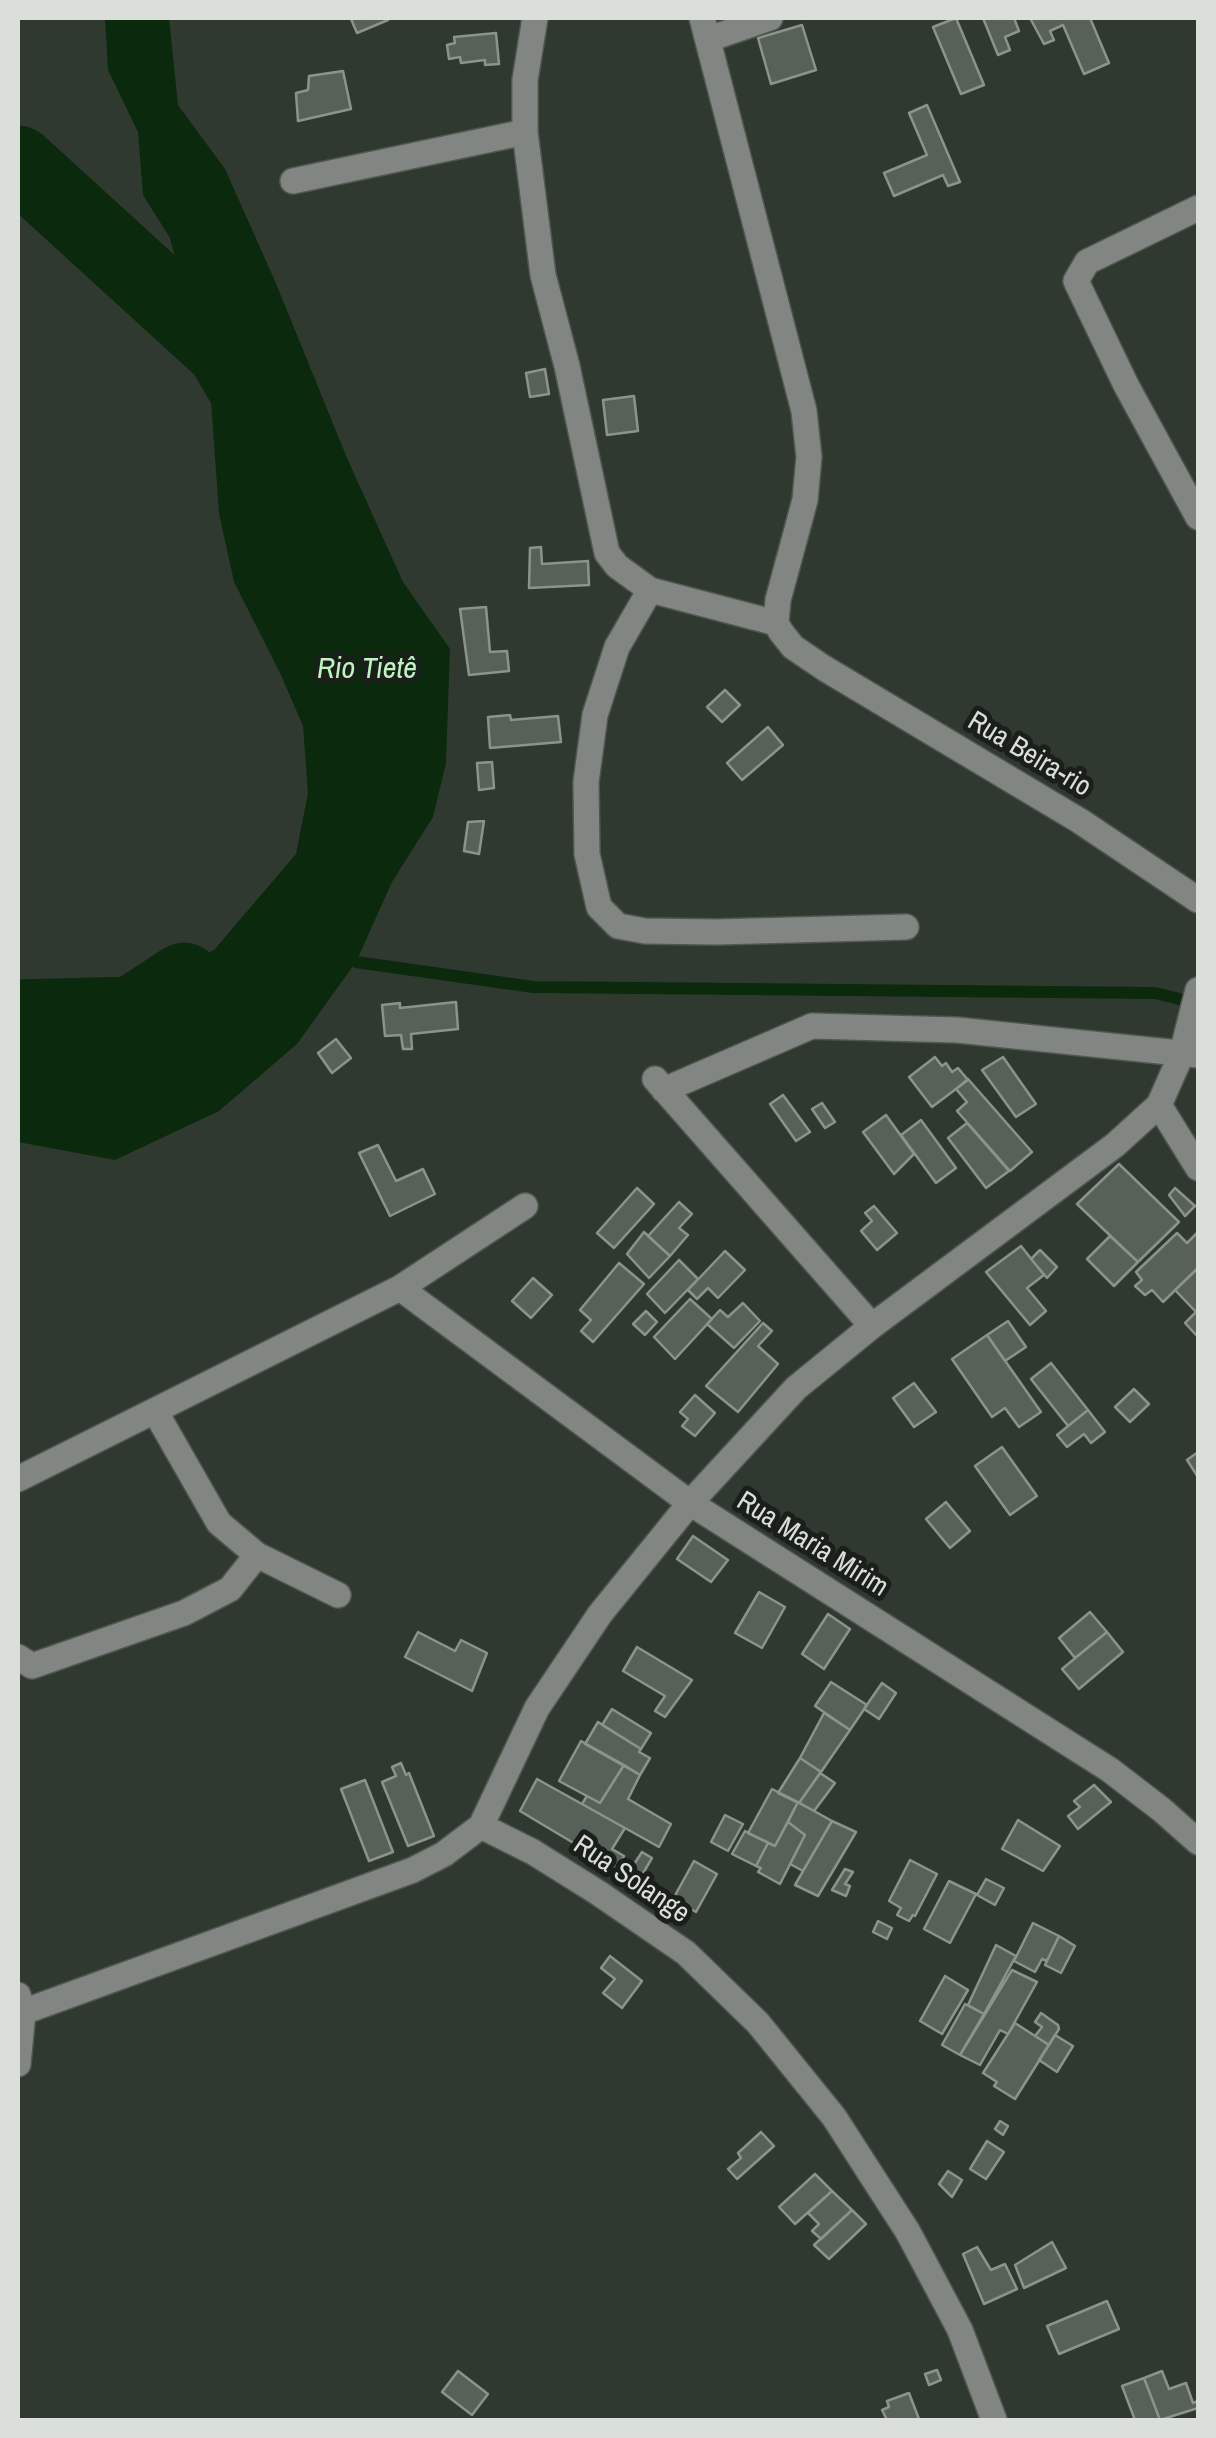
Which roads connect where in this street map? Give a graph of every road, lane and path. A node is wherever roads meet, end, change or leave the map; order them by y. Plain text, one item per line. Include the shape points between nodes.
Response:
1 (535, 18) edge
2 (770, 18) edge
3 (706, 28) edge
4 (525, 132) junction
5 (293, 181) dead end
6 (1198, 208) edge
7 (1198, 517) edge
8 (650, 590) junction
9 (776, 622) junction
10 (1198, 900) edge
11 (906, 927) dead end
12 (1198, 990) edge
13 (1189, 1047) edge
14 (1159, 1105) junction
15 (1198, 1168) edge
16 (525, 1206) dead end
17 (400, 1288) junction
18 (872, 1326) junction
19 (154, 1411) junction
20 (18, 1479) edge
21 (690, 1503) junction
22 (257, 1555) junction
23 (338, 1595) dead end
24 (18, 1656) edge
25 (480, 1826) junction
26 (1198, 1842) edge
27 (20, 2004) edge
28 (18, 2064) edge
29 (994, 2420) edge

1 - 4 street
2 - 3 street
3 - 9 street via 806,426 804,500
4 - 5 street
4 - 8 street via 543,274 607,553
6 - 7 street via 1093,258 1077,276 1077,289
8 - 9 street
8 - 11 street via 608,671 586,782 587,854 608,919 662,931
9 - 10 street, Rua Beira-rio via 793,647 824,668 1080,820
12 - 13 street
13 - 14 street
13 - 18 street via 812,1026 659,1085
14 - 15 street
14 - 18 street
16 - 17 street
17 - 19 street
17 - 21 street, Rua Maria Mirim
18 - 21 street via 796,1388
19 - 20 street
19 - 22 street via 218,1523
21 - 25 street via 600,1614 537,1708
21 - 26 street, Rua Maria Mirim via 1110,1770
22 - 23 street
22 - 24 street via 230,1589 184,1613 32,1666
25 - 27 street via 413,1870
25 - 29 street, Rua Solange via 598,1892 686,1953 758,2023 834,2117 908,2232 960,2330
27 - 28 street

